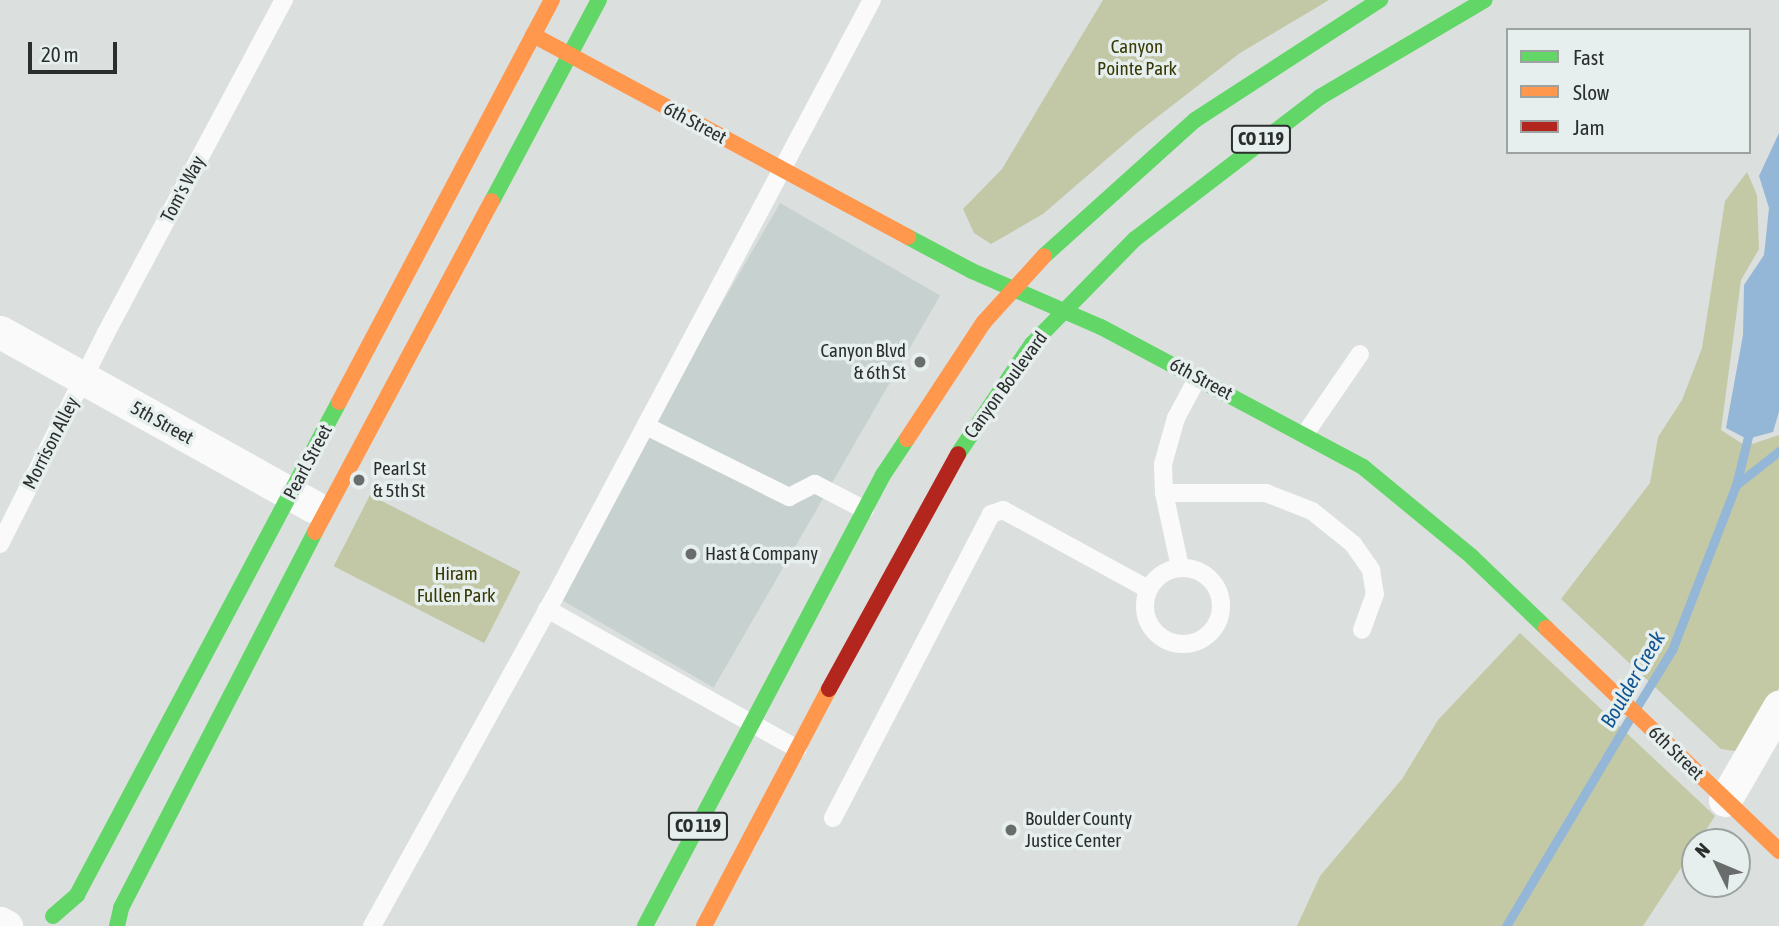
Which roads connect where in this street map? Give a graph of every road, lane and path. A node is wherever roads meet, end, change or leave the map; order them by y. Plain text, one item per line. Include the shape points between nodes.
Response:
1 (284, 0) edge
2 (552, 0) edge
3 (599, 0) edge
4 (872, 0) edge
5 (1380, 0) edge
6 (1485, 0) edge
7 (533, 35) junction
8 (570, 55) junction
9 (780, 169) junction
10 (1012, 289) junction
11 (1062, 311) junction
12 (0, 332) edge
13 (1360, 354) dead end
14 (1198, 377) junction
15 (84, 380) junction
16 (646, 426) junction
17 (1305, 434) junction
18 (1164, 493) junction
19 (291, 494) junction
20 (865, 510) junction
21 (325, 513) junction
22 (0, 544) edge
23 (1180, 567) junction
24 (1149, 589) junction
25 (547, 609) junction
26 (1362, 630) dead end
27 (1779, 707) edge
28 (751, 725) junction
29 (797, 749) junction
30 (1725, 800) junction
31 (833, 818) dead end
32 (1779, 851) edge
33 (53, 916) junction
34 (79, 916) dead end
35 (0, 923) edge
36 (22, 925) edge
37 (117, 926) edge
38 (372, 926) edge
39 (645, 926) edge
40 (704, 926) edge

1 - 15 lane, Tom's Way
2 - 7 street, Pearl Street
3 - 8 street, Pearl Street
4 - 9 lane
5 - 10 street, CO 119 via 1195,120 1115,188
6 - 11 street, Canyon Boulevard / CO 119 via 1320,97 1257,141 1135,239
7 - 8 street, 6th Street
7 - 19 street, Pearl Street
8 - 9 street, 6th Street
8 - 21 street, Pearl Street
9 - 10 street, 6th Street
9 - 16 lane
10 - 11 street, 6th Street
10 - 20 street, CO 119 via 925,405
11 - 14 street, 6th Street
11 - 29 street, Canyon Boulevard / CO 119 via 1031,344 940,481
12 - 15 street, 5th Street
13 - 17 lane
14 - 17 street, 6th Street
14 - 18 lane via 1168,438
15 - 19 street, 5th Street
15 - 22 lane, Morrison Alley
16 - 20 lane via 789,497 815,484
16 - 25 lane
17 - 30 street, 6th Street via 1405,498
18 - 23 lane
18 - 26 lane via 1266,493 1312,511 1353,544 1371,570 1375,594
19 - 21 street, 5th Street
19 - 33 street, Pearl Street via 77,895
20 - 28 street, CO 119
21 - 37 street, Pearl Street via 121,908
23 - 24 lane via 1159,576
23 - 24 lane via 1203,573 1222,601 1218,622 1203,639 1183,644 1159,636 1146,617
24 - 31 lane via 1003,510 991,514
25 - 28 lane
25 - 38 lane
27 - 30 street
28 - 29 lane
28 - 39 street, CO 119
29 - 40 street, Canyon Boulevard / CO 119
30 - 32 street, 6th Street
33 - 34 street
33 - 36 street, Pearl Street
35 - 36 street

